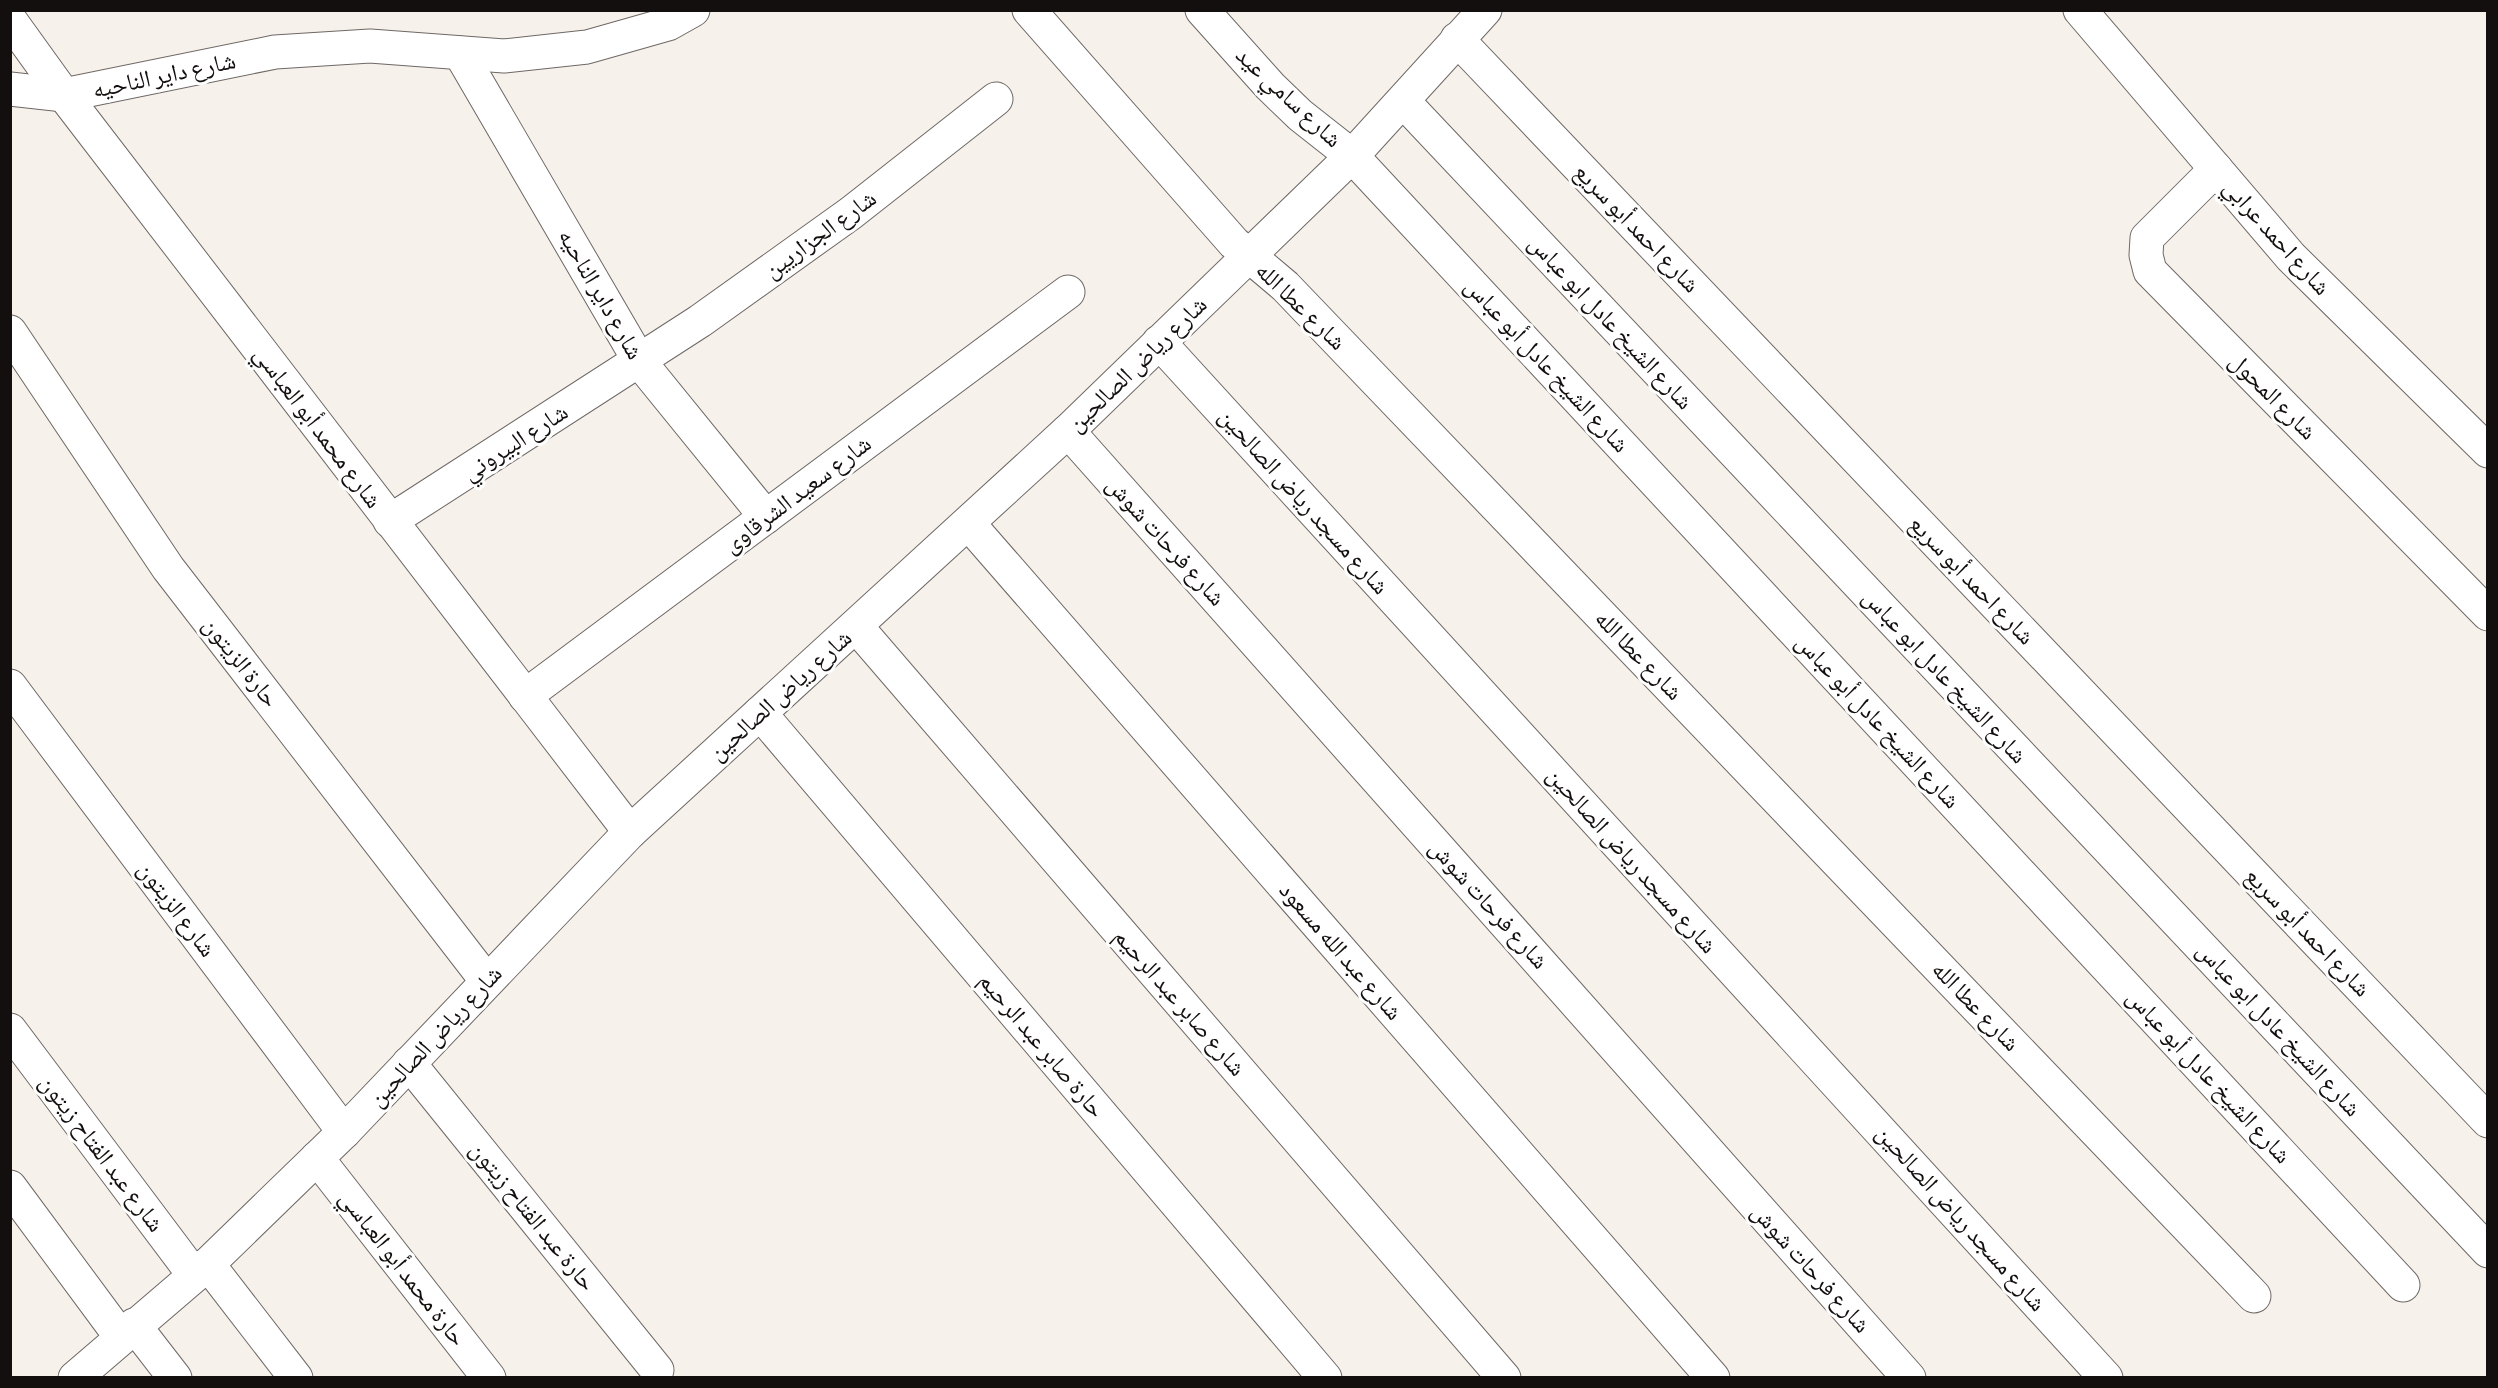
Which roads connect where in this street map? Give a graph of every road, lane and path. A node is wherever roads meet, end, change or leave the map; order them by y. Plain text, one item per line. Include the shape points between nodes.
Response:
1 (693, 10) edge
2 (1029, 10) edge
3 (1202, 10) edge
4 (1485, 10) edge
5 (2080, 10) edge
6 (10, 20) edge
7 (1457, 39) junction
8 (460, 53) junction
9 (10, 88) edge
10 (64, 95) junction
11 (996, 99) dead end
12 (1402, 101) junction
13 (1352, 156) junction
14 (2216, 169) junction
15 (1248, 255) junction
16 (1068, 292) dead end
17 (10, 332) edge
18 (1159, 342) junction
19 (640, 362) junction
20 (1068, 431) junction
21 (2487, 451) edge
22 (766, 517) junction
23 (390, 521) junction
24 (969, 524) junction
25 (2487, 614) edge
26 (856, 626) junction
27 (10, 686) edge
28 (525, 696) junction
29 (760, 713) junction
30 (630, 832) junction
31 (486, 980) junction
32 (10, 1030) edge
33 (408, 1063) junction
34 (2487, 1120) edge
35 (344, 1132) junction
36 (317, 1158) junction
37 (10, 1187) edge
38 (2487, 1251) edge
39 (201, 1269) junction
40 (2403, 1285) dead end
41 (2254, 1296) dead end
42 (128, 1331) junction
43 (657, 1370) dead end
44 (75, 1377) edge
45 (175, 1377) edge
46 (296, 1377) edge
47 (489, 1377) edge
48 (1325, 1377) edge
49 (1504, 1377) edge
50 (1713, 1377) edge
51 (1909, 1377) edge
52 (2106, 1377) edge

1 - 8 street, شارع داير الناحيه via 668,24 587,47 504,56
2 - 15 street, شارع عطا الله via 1233,243
3 - 13 street, شارع سامي عيد via 1270,86
4 - 7 street, شارع رياض الصالحين
5 - 14 street, شارع احمد عرابي
6 - 10 street, شارع محمد أبو العباسي
7 - 12 street, شارع رياض الصالحين
7 - 34 street, شارع احمد أبو سريع
8 - 10 street, شارع داير الناحيه via 370,46 275,52
8 - 19 street, شارع داير الناحيه
9 - 10 street, شارع داير الناحيه
10 - 23 street, شارع محمد أبو العباسي
11 - 19 street, شارع الجزاريين via 851,213
12 - 13 street, شارع رياض الصالحين
12 - 38 street, شارع الشيخ عادل ابو عباس
13 - 15 street, شارع رياض الصالحين
13 - 40 street, شارع الشيخ عادل أبو عباس
14 - 21 street, شارع احمد عرابي via 2291,257
14 - 25 street, شارع المحول via 2147,238 2150,271
15 - 18 street, شارع رياض الصالحين
15 - 41 street, شارع عطا الله via 1293,294
16 - 22 street, شارع سعيد الشرقاوى
17 - 31 street, حارة الزيتون via 168,568
18 - 20 street, شارع رياض الصالحين
18 - 52 street, شارع مسجد رياض الصالحين
19 - 22 street, شارع داير الناحيه
19 - 23 street, شارع البيروني
20 - 24 street, شارع رياض الصالحين
20 - 51 street, شارع فرحات شوش
22 - 28 street, شارع سعيد الشرقاوى
23 - 28 street, شارع محمد أبو العباسي
24 - 26 street, شارع رياض الصالحين
24 - 50 street, شارع عبد الله مسعود
26 - 29 street, شارع رياض الصالحين
26 - 49 street, شارع صابر عبد الرحيم
27 - 35 street, شارع الزيتون
28 - 30 street, شارع محمد أبو العباسي
29 - 30 street, شارع رياض الصالحين
29 - 48 street, حارة صابر عبد الرحيم
30 - 31 street, شارع رياض الصالحين
31 - 33 street, شارع رياض الصالحين
32 - 39 street, شارع عبد الفتاح زيتون
33 - 35 street, شارع رياض الصالحين
33 - 43 street, حارة عبد الفتاح زيتون
35 - 36 street, شارع رياض الصالحين
36 - 39 street, شارع رياض الصالحين
36 - 47 street, حارة محمد أبو العباسي
37 - 42 street
39 - 42 street, شارع رياض الصالحين
39 - 46 street, شارع عبد الفتاح زيتون
42 - 44 street, شارع رياض الصالحين
42 - 45 street

